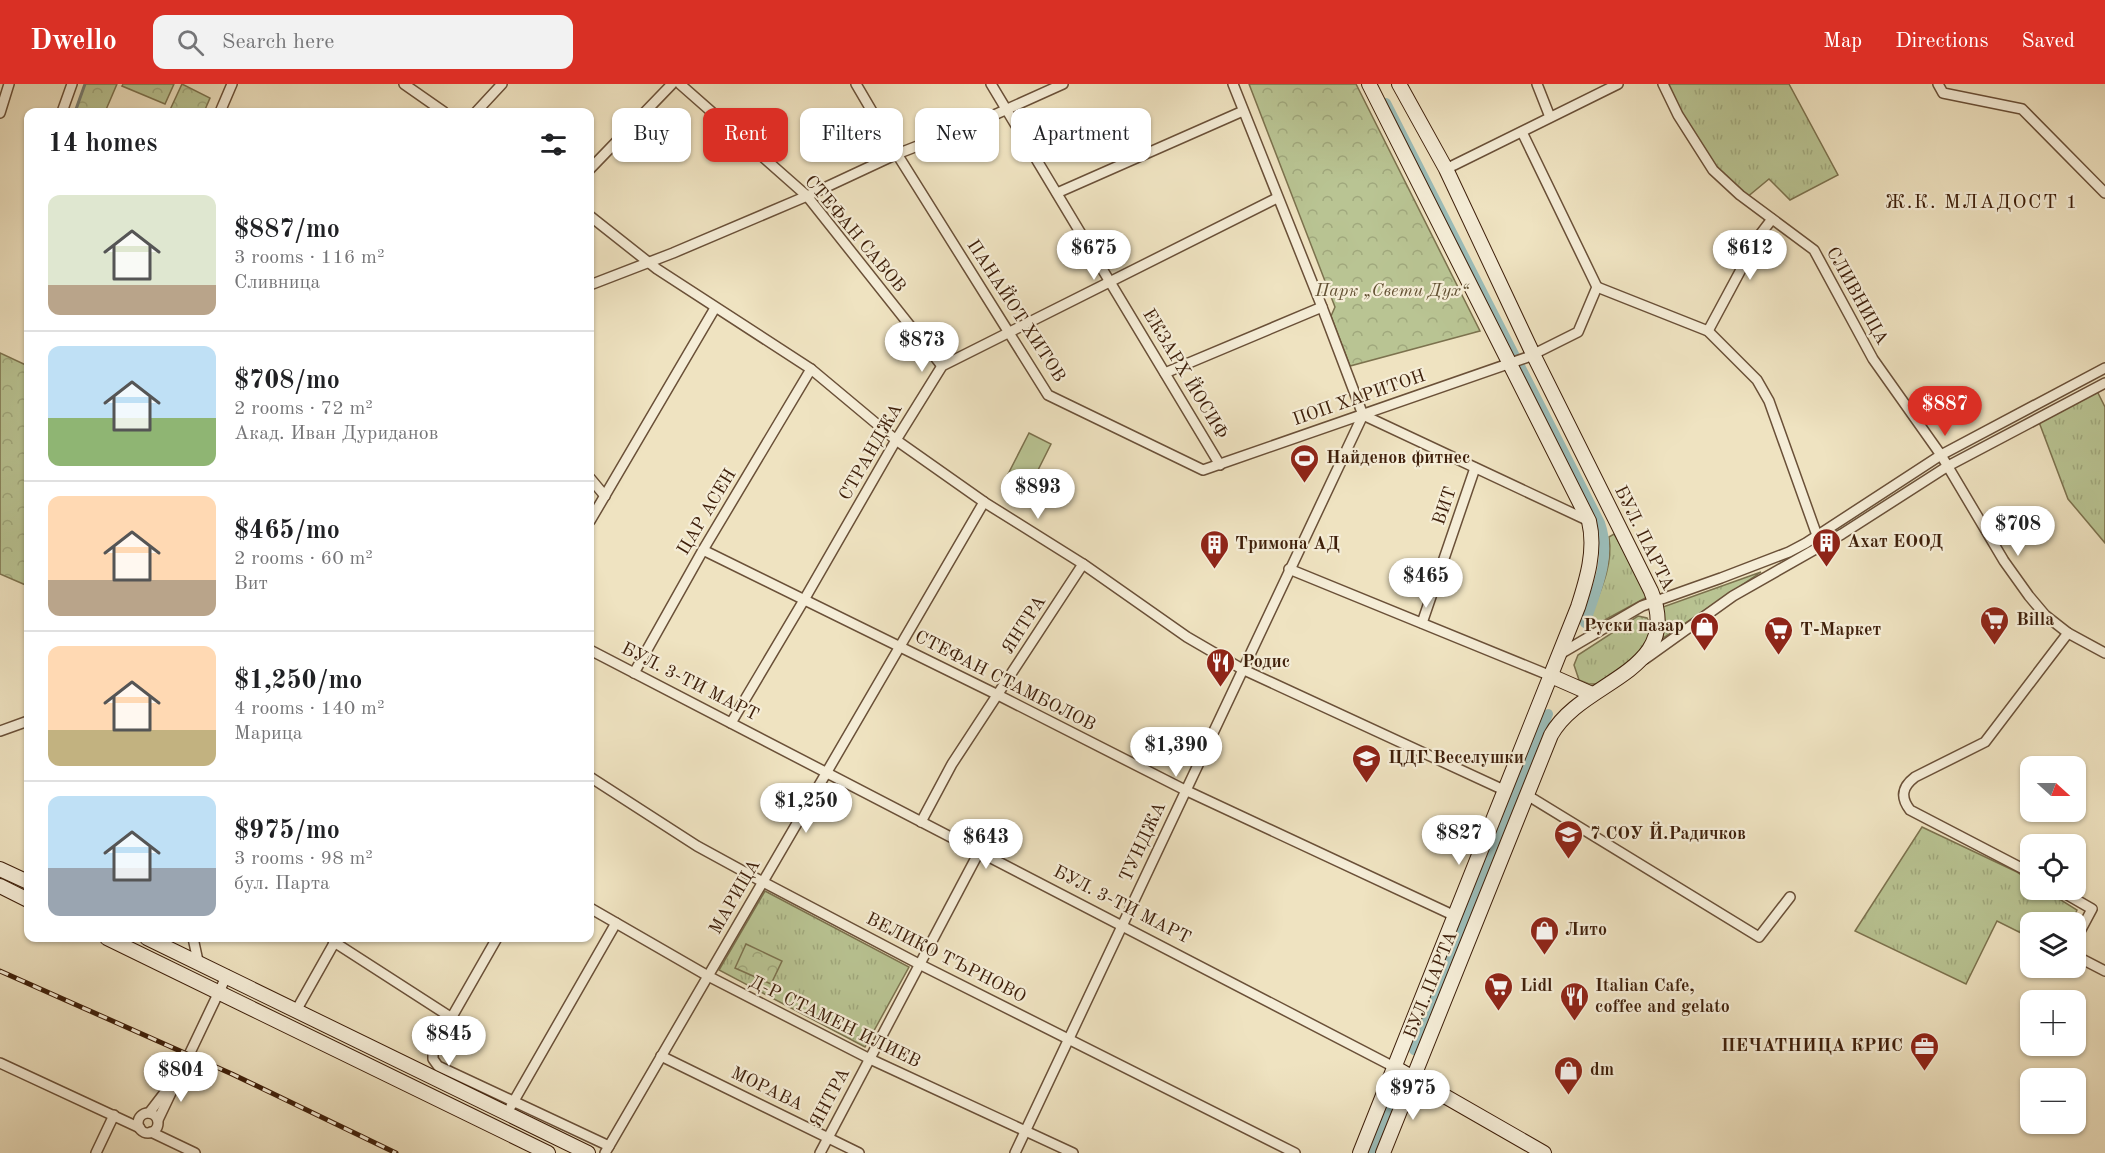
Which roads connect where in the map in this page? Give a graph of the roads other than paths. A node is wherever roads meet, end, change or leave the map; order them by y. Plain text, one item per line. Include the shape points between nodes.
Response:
1 (9, 84) edge
2 (72, 84) edge
3 (232, 84) edge
4 (404, 84) edge
5 (502, 84) edge
6 (672, 84) edge
7 (680, 84) edge
8 (856, 84) edge
9 (991, 84) edge
10 (1063, 84) edge
11 (1233, 84) edge
12 (1369, 84) edge
13 (1399, 84) edge
14 (1537, 84) edge
15 (1618, 84) edge
16 (1664, 84) edge
17 (1938, 84) edge
18 (63, 108) edge
19 (222, 108) edge
20 (438, 108) edge
21 (480, 108) edge
22 (870, 108) edge
23 (1006, 110) junction
24 (0, 111) edge
25 (1244, 111) junction
26 (1550, 117) junction
27 (1522, 132) junction
28 (903, 152) edge
29 (880, 162) edge
30 (902, 162) edge
31 (594, 165) edge
32 (1446, 169) junction
33 (1057, 193) junction
34 (2105, 193) edge
35 (807, 196) junction
36 (1277, 198) junction
37 (594, 219) edge
38 (1772, 219) junction
39 (649, 262) junction
40 (1110, 281) junction
41 (594, 283) edge
42 (1597, 287) junction
43 (1322, 307) junction
44 (715, 308) junction
45 (1708, 331) junction
46 (1008, 333) junction
47 (1530, 355) junction
48 (1513, 362) junction
49 (942, 366) junction
50 (2105, 368) edge
51 (810, 369) junction
52 (1165, 373) junction
53 (2105, 383) edge
54 (1362, 415) junction
55 (896, 440) junction
56 (1941, 454) junction
57 (1220, 465) junction
58 (1948, 466) junction
59 (1475, 468) junction
60 (594, 483) edge
61 (605, 496) junction
62 (984, 502) junction
63 (594, 514) edge
64 (1588, 521) junction
65 (1816, 536) junction
66 (1822, 546) junction
67 (703, 550) junction
68 (1083, 564) junction
69 (1289, 569) junction
70 (804, 600) junction
71 (1655, 600) junction
72 (1422, 623) junction
73 (2068, 633) junction
74 (900, 647) junction
75 (594, 652) edge
76 (2105, 653) edge
77 (1560, 654) junction
78 (1641, 662) junction
79 (1242, 669) junction
80 (634, 673) junction
81 (1551, 676) junction
82 (1575, 686) junction
83 (1592, 694) junction
84 (998, 695) junction
85 (24, 722) edge
86 (731, 723) junction
87 (0, 731) edge
88 (826, 772) junction
89 (594, 780) edge
90 (1185, 790) junction
91 (1506, 790) junction
92 (1527, 795) junction
93 (921, 822) junction
94 (988, 835) dead end
95 (979, 851) junction
96 (2020, 867) edge
97 (0, 868) edge
98 (24, 880) edge
99 (763, 882) junction
100 (0, 886) edge
101 (1790, 897) dead end
102 (24, 898) edge
103 (2076, 900) edge
104 (594, 910) edge
105 (1455, 916) junction
106 (2086, 920) edge
107 (616, 923) junction
108 (1122, 926) junction
109 (115, 942) edge
110 (156, 942) edge
111 (195, 942) edge
112 (332, 942) edge
113 (338, 942) edge
114 (495, 942) edge
115 (198, 961) junction
116 (2086, 961) edge
117 (919, 964) junction
118 (2105, 971) edge
119 (226, 975) junction
120 (708, 976) junction
121 (219, 991) junction
122 (297, 1009) junction
123 (452, 1018) junction
124 (1069, 1038) junction
125 (661, 1056) junction
126 (870, 1059) junction
127 (0, 1064) edge
128 (1395, 1067) junction
129 (180, 1073) junction
130 (1413, 1077) junction
131 (510, 1107) junction
132 (147, 1114) junction
133 (114, 1115) junction
134 (156, 1126) junction
135 (140, 1128) junction
136 (1026, 1130) junction
137 (828, 1137) junction
138 (607, 1150) edge
139 (192, 1151) edge
140 (96, 1153) edge
141 (548, 1153) edge
142 (588, 1153) edge
143 (820, 1153) edge
144 (859, 1153) edge
145 (1015, 1153) edge
146 (1073, 1153) edge
147 (1295, 1153) edge
148 (1360, 1153) edge
149 (1383, 1153) edge
150 (1544, 1153) edge

1 - 24 street
2 - 18 street
3 - 19 street
4 - 20 street
5 - 21 street
6 - 31 street
7 - 35 street, СТЕФАН САВОВ
8 - 22 street, ПАНАЙОТ ХИТОВ
9 - 23 street, ЕКЗАРХ ЙОСИФ
10 - 23 street
11 - 25 street
12 - 48 main road, БУЛ. ПАРТА
13 - 32 main road, БУЛ. ПАРТА
14 - 26 street
15 - 26 street
16 - 38 street, СЛИВНИЦА via 1678,115 1713,170
17 - 34 street via 1943,93 2022,109
23 - 28 street
23 - 33 street, ЕКЗАРХ ЙОСИФ
25 - 33 street
25 - 36 street
26 - 27 street
27 - 32 street
27 - 42 street
29 - 35 street
30 - 46 street, ПАНАЙОТ ХИТОВ
32 - 47 main road, БУЛ. ПАРТА
33 - 40 street, ЕКЗАРХ ЙОСИФ
35 - 39 street
35 - 49 street, СТЕФАН САВОВ
36 - 40 street
36 - 43 street
37 - 39 street
38 - 45 street
38 - 56 street, СЛИВНИЦА via 1814,250 1872,359
39 - 41 street
39 - 44 street
40 - 46 street
40 - 52 street, ЕКЗАРХ ЙОСИФ
42 - 45 street
42 - 47 street, ПОП ХАРИТОН via 1578,332
43 - 52 street
43 - 54 street
44 - 51 street
44 - 61 street
45 - 65 street via 1757,380 1769,401
46 - 49 street
46 - 57 street, ПАНАЙОТ ХИТОВ via 1052,398 1203,470
47 - 48 street, ПОП ХАРИТОН
47 - 71 main road, БУЛ. ПАРТА
48 - 54 street, ПОП ХАРИТОН
48 - 64 main road, БУЛ. ПАРТА
49 - 55 street, СТРАНДЖА
50 - 56 street
51 - 55 street
51 - 67 street, ЦАР АСЕН
52 - 57 street, ЕКЗАРХ ЙОСИФ
53 - 58 street
54 - 57 street, ПОП ХАРИТОН
54 - 59 street
54 - 69 street, ТУНДЖА
55 - 62 street
55 - 70 street, СТРАНДЖА
56 - 58 street, СЛИВНИЦА
56 - 65 street
58 - 66 street
58 - 73 street, СЛИВНИЦА via 2029,596
59 - 64 street
59 - 72 street, ВИТ
60 - 61 street
61 - 63 street
62 - 68 street
62 - 74 street, МАРИЦА
64 - 77 main road, БУЛ. ПАРТА via 1591,547 1586,579
65 - 66 street
65 - 71 street via 1779,555
66 - 78 street via 1733,597
67 - 70 street, СТЕФАН СТАМБОЛОВ
67 - 80 street, ЦАР АСЕН
68 - 79 street via 1187,637
68 - 84 street, ЯНТРА
69 - 72 street
69 - 79 street, ТУНДЖА
70 - 74 street, СТЕФАН СТАМБОЛОВ
70 - 86 street, СТРАНДЖА
71 - 77 street
71 - 78 main road, БУЛ. ПАРТА via 1657,632
72 - 81 street
73 - 76 street, СЛИВНИЦА
73 - 96 street via 1985,742 1915,777 1904,789 1905,804 1910,810
74 - 84 street, СТЕФАН СТАМБОЛОВ
74 - 88 street, МАРИЦА
75 - 80 street, БУЛ. 3-ТИ МАРТ
77 - 81 main road, БУЛ. ПАРТА
77 - 82 main road
78 - 83 main road, БУЛ. ПАРТА
79 - 90 street, ТУНДЖА
79 - 91 street
80 - 86 street, БУЛ. 3-ТИ МАРТ
81 - 82 main road
81 - 91 main road, БУЛ. ПАРТА
82 - 83 main road
83 - 92 main road, БУЛ. ПАРТА via 1557,725
84 - 90 street, СТЕФАН СТАМБОЛОВ
84 - 93 street, ЯНТРА via 952,764
85 - 87 street
86 - 88 street, БУЛ. 3-ТИ МАРТ
88 - 93 street, БУЛ. 3-ТИ МАРТ
88 - 99 street, МАРИЦА
89 - 99 street, ВЕЛИКО ТЪРНОВО via 697,846
90 - 105 street, СТЕФАН СТАМБОЛОВ
90 - 108 street, ТУНДЖА
91 - 105 main road, БУЛ. ПАРТА
92 - 101 street via 1759,937
92 - 130 main road, БУЛ. ПАРТА
93 - 95 street, БУЛ. 3-ТИ МАРТ
94 - 95 street, ЯНТРА
95 - 108 street, БУЛ. 3-ТИ МАРТ
95 - 117 street, ЯНТРА
97 - 98 main road
99 - 117 street, ВЕЛИКО ТЪРНОВО
99 - 120 street, МАРИЦА
100 - 102 main road
103 - 106 street via 2092,909
104 - 107 street, Д-Р СТАМЕН ИЛИЕВ
105 - 128 main road, БУЛ. ПАРТА
107 - 120 street, Д-Р СТАМЕН ИЛИЕВ
107 - 131 street
108 - 124 street, ТУНДЖА
108 - 128 street, БУЛ. 3-ТИ МАРТ
109 - 121 main road
110 - 115 main road
111 - 115 street
112 - 122 street
113 - 123 street
114 - 123 street
115 - 119 main road
116 - 118 street
117 - 124 street, ВЕЛИКО ТЪРНОВО
117 - 126 street, ЯНТРА
119 - 121 street
119 - 122 main road
120 - 125 street, МАРИЦА
120 - 126 street, Д-Р СТАМЕН ИЛИЕВ
121 - 129 street
121 - 141 main road
122 - 131 main road
123 - 131 street via 433,1050 433,1059 438,1066
124 - 136 street, ТУНДЖА
124 - 147 street, ВЕЛИКО ТЪРНОВО
125 - 137 street, МОРАВА
125 - 138 street, МАРИЦА
126 - 136 street, Д-Р СТАМЕН ИЛИЕВ
126 - 137 street, ЯНТРА
127 - 133 street
128 - 130 main road, БУЛ. 3-ТИ МАРТ
128 - 148 main road, БУЛ. ПАРТА
129 - 132 street
129 - 134 street
130 - 149 main road, БУЛ. ПАРТА
130 - 150 main road, БУЛ. 3-ТИ МАРТ
131 - 138 street
131 - 142 main road
132 - 133 street
132 - 134 street via 155,1115
132 - 135 street via 139,1120
133 - 135 street
133 - 140 street
134 - 135 street via 145,1132
134 - 139 street
136 - 145 street, ТУНДЖА
136 - 146 street, Д-Р СТАМЕН ИЛИЕВ
137 - 143 street, ЯНТРА
137 - 144 street, МОРАВА

